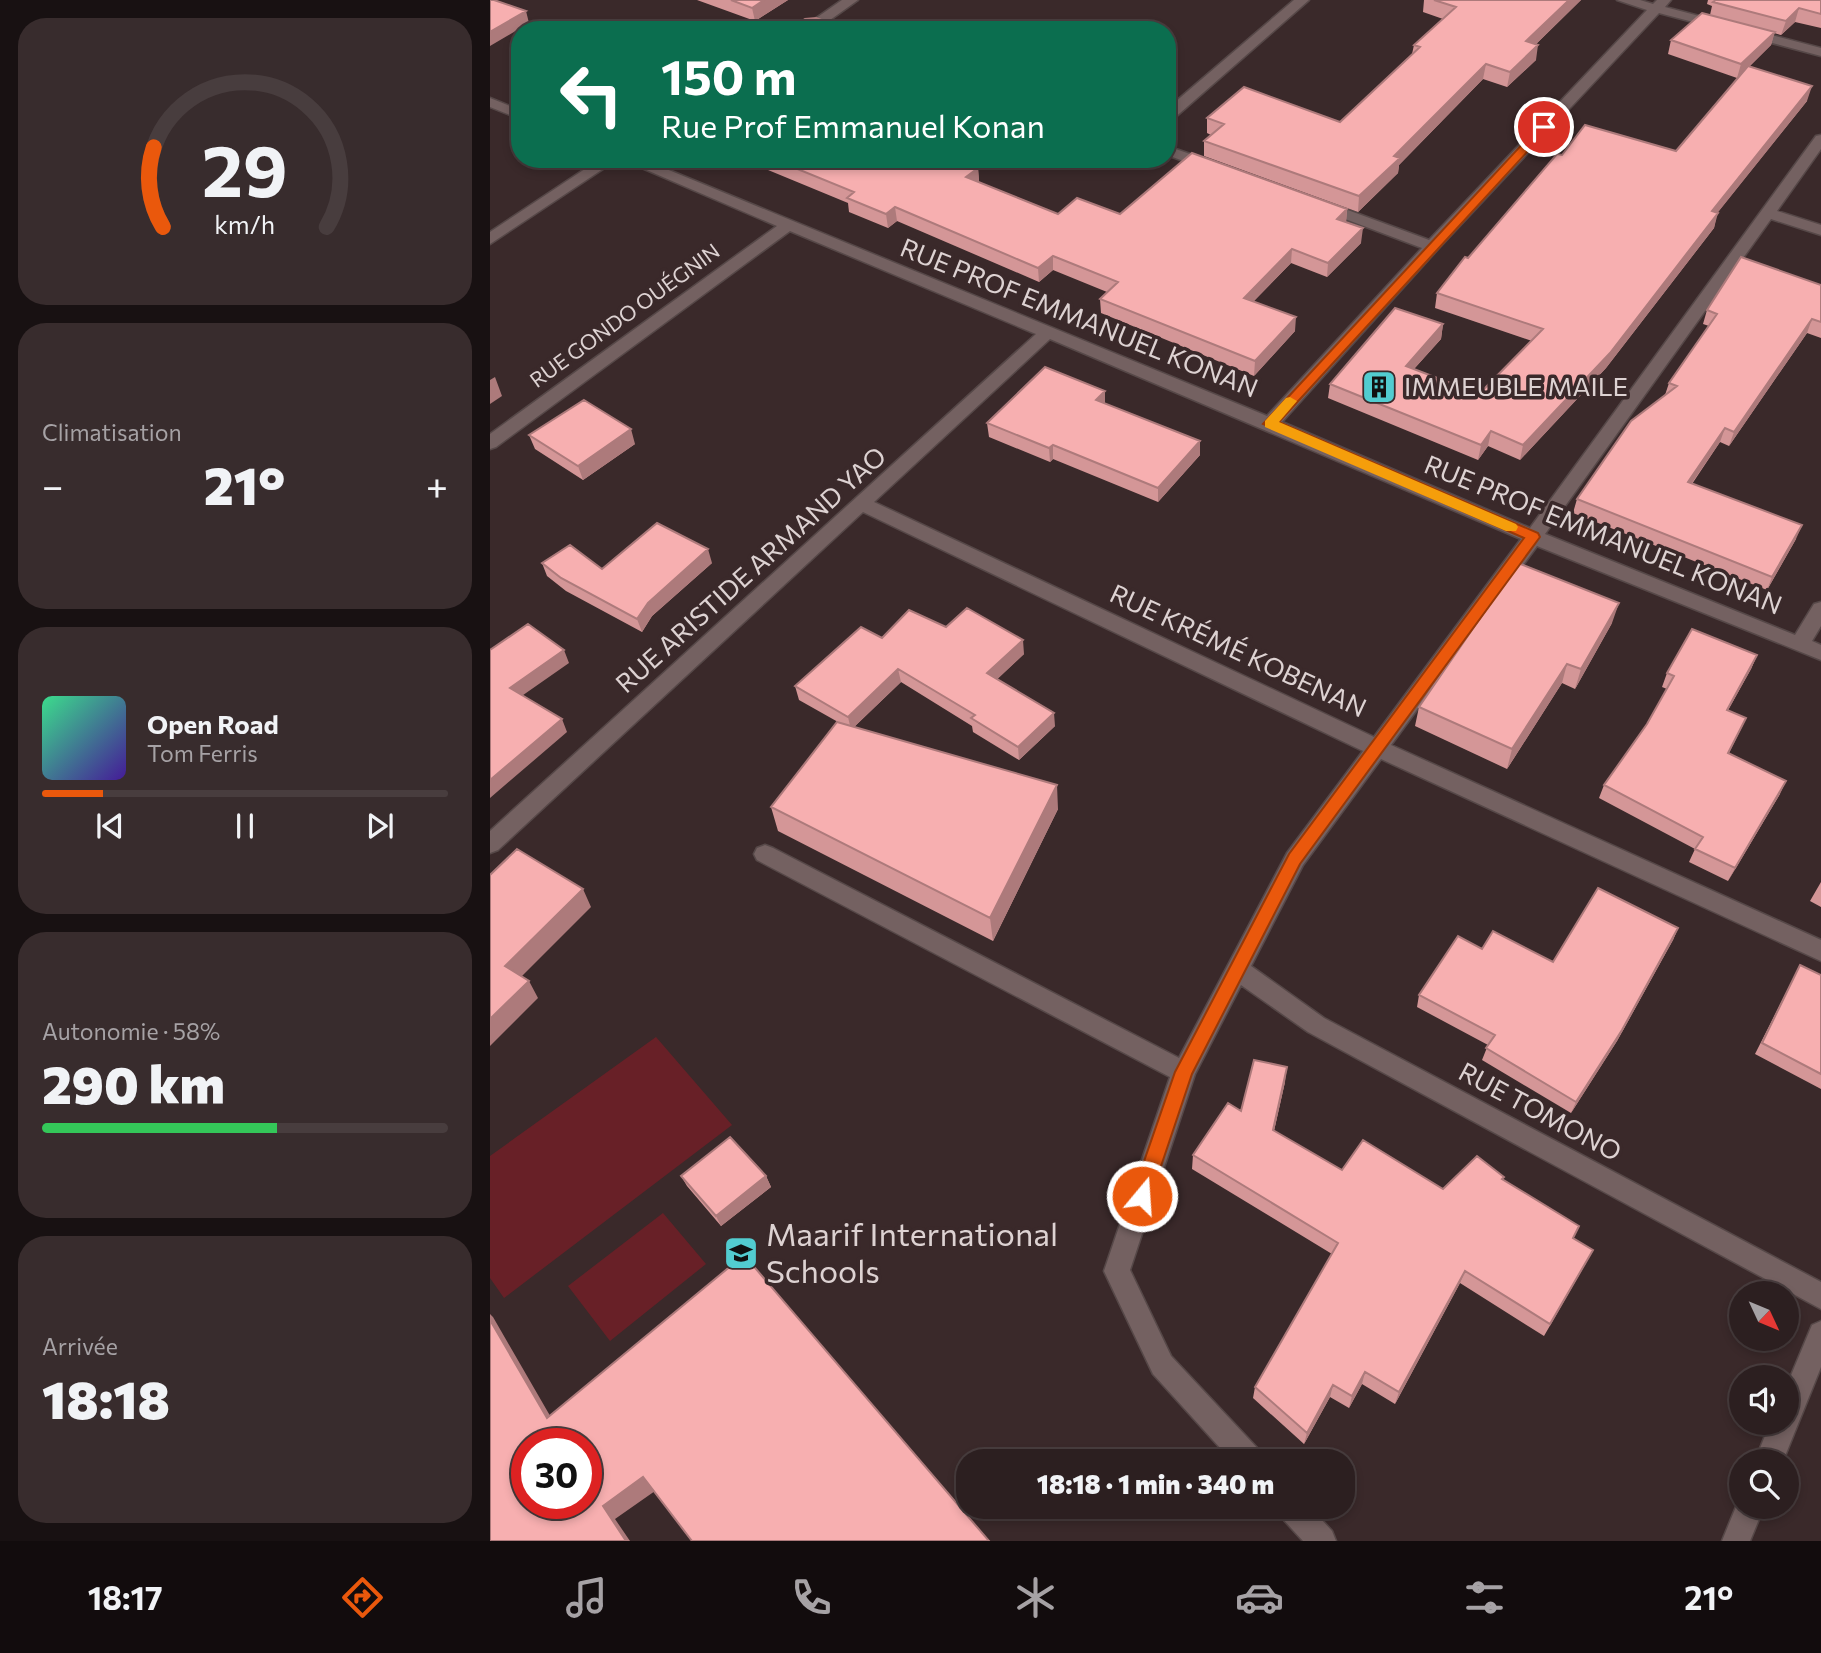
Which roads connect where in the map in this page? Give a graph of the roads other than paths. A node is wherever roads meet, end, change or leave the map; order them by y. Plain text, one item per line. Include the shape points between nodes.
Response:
1 (851, 0) edge
2 (1302, 0) edge
3 (1624, 0) edge
4 (1660, 4) edge
5 (819, 21) edge
6 (1821, 52) edge
7 (490, 102) edge
8 (1176, 109) edge
9 (511, 111) edge
10 (1821, 139) edge
11 (1176, 153) edge
12 (597, 168) edge
13 (649, 168) edge
14 (1230, 173) edge
15 (1306, 200) edge
16 (1766, 212) junction
17 (787, 226) junction
18 (1821, 230) edge
19 (490, 239) edge
20 (1432, 246) junction
21 (1047, 333) junction
22 (1270, 424) junction
23 (490, 443) edge
24 (862, 505) junction
25 (1533, 537) junction
26 (1821, 609) edge
27 (1800, 644) junction
28 (1821, 653) edge
29 (1376, 747) junction
30 (490, 844) edge
31 (765, 855) dead end
32 (1821, 951) edge
33 (1237, 969) junction
34 (1184, 1072) junction
35 (1821, 1296) edge
36 (1821, 1334) edge
37 (1799, 1388) edge
38 (1239, 1449) edge
39 (1302, 1519) edge
40 (1745, 1519) edge
41 (1322, 1541) edge
42 (1736, 1541) edge

1 - 5 street
2 - 8 street
3 - 4 street
4 - 6 street
4 - 20 street
7 - 9 street
10 - 16 street
11 - 14 street
12 - 19 street
13 - 17 street, RUE PROF EMMANUEL KONAN
15 - 20 street
16 - 18 street
16 - 25 street
17 - 21 street, RUE PROF EMMANUEL KONAN
17 - 23 street, RUE GONDO OUÉGNIN
20 - 22 street
21 - 22 street, RUE PROF EMMANUEL KONAN
21 - 24 street, RUE ARISTIDE ARMAND YAO
22 - 25 street, RUE PROF EMMANUEL KONAN
24 - 29 street, RUE KRÉMÉ KOBENAN
24 - 30 street, RUE ARISTIDE ARMAND YAO
25 - 27 street, RUE PROF EMMANUEL KONAN
25 - 29 street
26 - 27 street
27 - 28 street, RUE PROF EMMANUEL KONAN
29 - 32 street, RUE KRÉMÉ KOBENAN
29 - 33 street via 1294,859
31 - 34 street
33 - 34 street
33 - 35 street, RUE TOMONO via 1315,1025
34 - 38 street via 1117,1271 1162,1364
36 - 37 street
39 - 41 street
40 - 42 street

